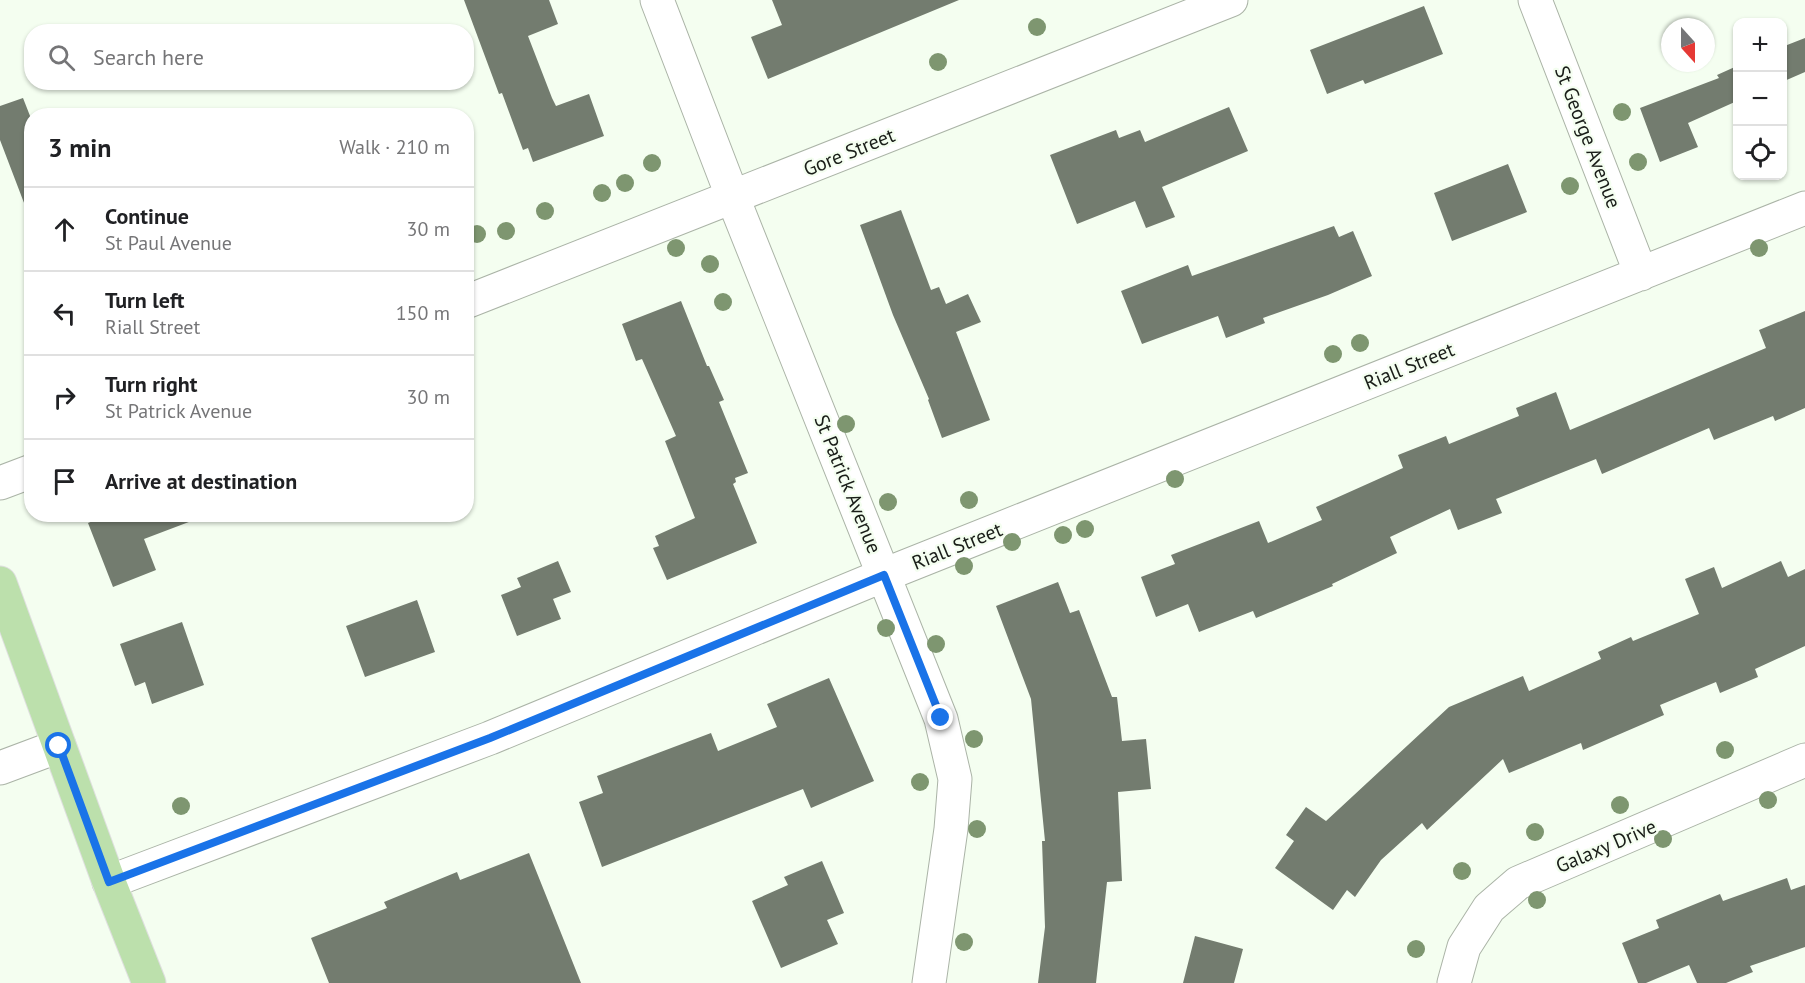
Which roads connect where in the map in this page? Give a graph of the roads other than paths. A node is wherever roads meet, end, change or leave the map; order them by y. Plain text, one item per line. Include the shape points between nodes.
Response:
1 (657, 0) edge
2 (1232, 0) edge
3 (1535, 0) edge
4 (733, 198) junction
5 (1805, 208) edge
6 (1641, 274) junction
7 (474, 299) edge
8 (24, 474) edge
9 (0, 483) edge
10 (884, 575) junction
11 (0, 583) edge
12 (59, 746) junction
13 (1805, 760) edge
14 (0, 768) edge
15 (109, 882) junction
16 (149, 983) edge
17 (929, 983) edge
18 (1454, 983) edge

1 - 4 street, St Patrick Avenue
2 - 4 street, Gore Street
3 - 6 street, St George Avenue
4 - 7 street, Gore Street
4 - 10 street, St Patrick Avenue
5 - 6 street, Riall Street
6 - 10 street, Riall Street
8 - 9 street
10 - 15 street, Riall Street via 490,738
10 - 17 street, St Patrick Avenue via 941,718 955,779
11 - 12 main road
12 - 14 street
12 - 15 main road
13 - 18 street, Galaxy Drive via 1518,883 1489,908 1464,947
15 - 16 main road

